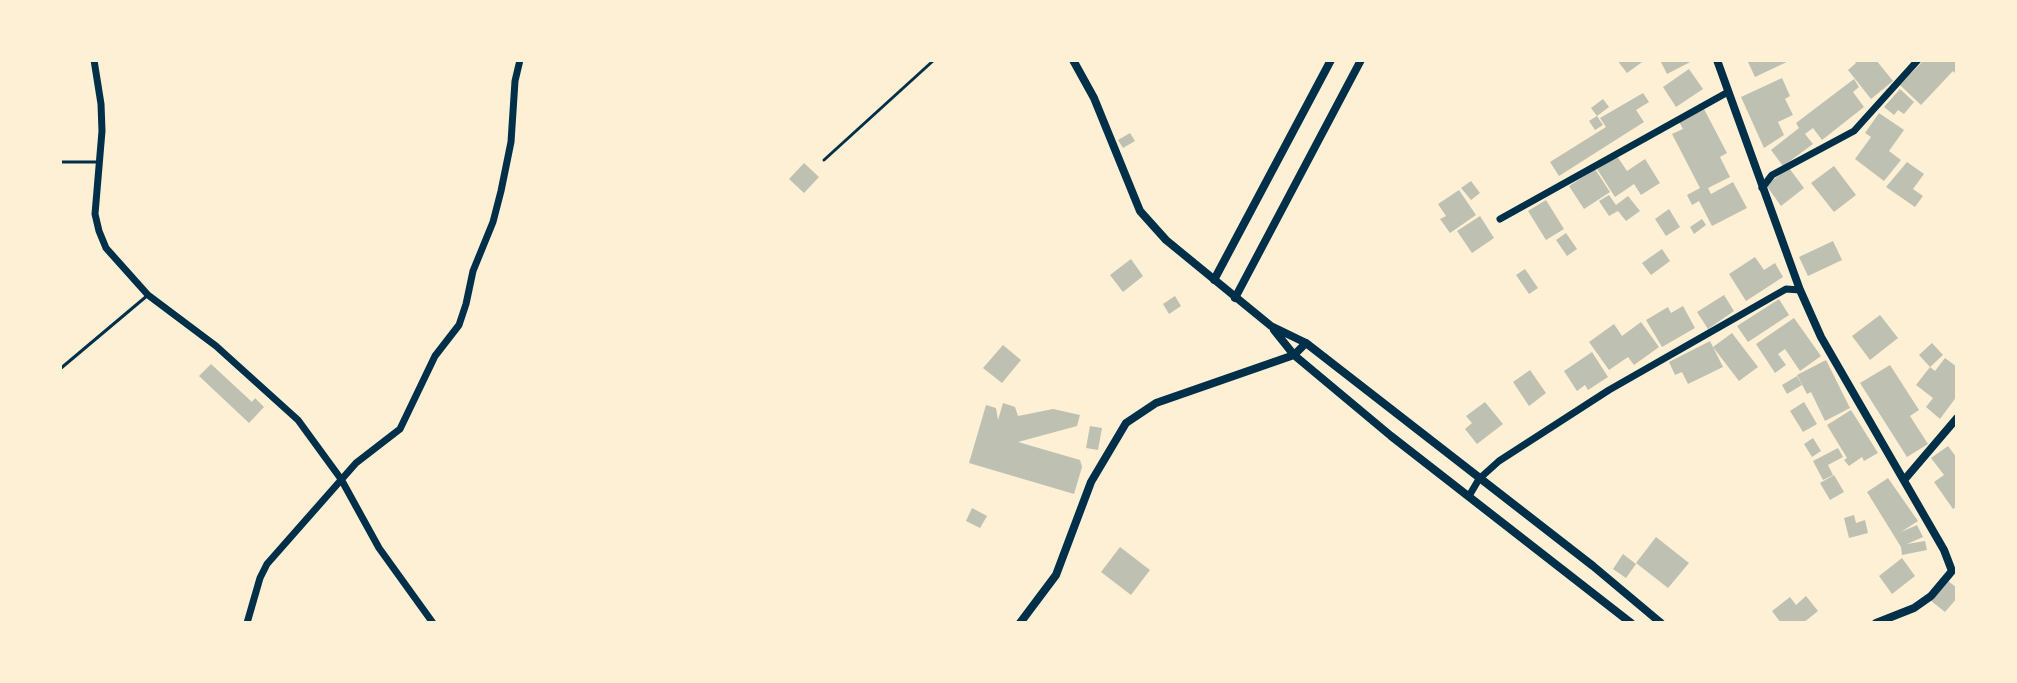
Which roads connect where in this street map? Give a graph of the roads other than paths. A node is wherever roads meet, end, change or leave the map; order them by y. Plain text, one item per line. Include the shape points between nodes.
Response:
1 (94, 60) edge
2 (520, 60) edge
3 (934, 60) edge
4 (1073, 60) edge
5 (1331, 60) edge
6 (1361, 60) edge
7 (1717, 60) edge
8 (1918, 60) edge
9 (1728, 92) junction
10 (824, 160) dead end
11 (60, 162) edge
12 (99, 162) junction
13 (1762, 188) junction
14 (1500, 219) dead end
15 (1214, 280) junction
16 (1800, 290) junction
17 (148, 295) junction
18 (1235, 298) junction
19 (1271, 326) junction
20 (1306, 343) junction
21 (1294, 355) junction
22 (60, 369) edge
23 (1957, 418) edge
24 (341, 479) junction
25 (1479, 479) junction
26 (1905, 479) junction
27 (1469, 496) junction
28 (1954, 574) edge
29 (247, 623) edge
30 (433, 623) edge
31 (1020, 623) edge
32 (1631, 623) edge
33 (1661, 623) edge
34 (1876, 623) edge

1 - 12 street via 101,104
2 - 24 street via 501,191 459,325 435,356 400,429
3 - 10 lane
4 - 15 street via 1140,211
5 - 15 street
6 - 18 street
7 - 9 street
8 - 13 street via 1854,131 1779,170
9 - 13 street
9 - 14 street
11 - 12 lane
12 - 17 street via 99,231 106,248
13 - 16 street
15 - 18 street
16 - 25 street via 1786,289 1609,390
16 - 26 street via 1843,376
17 - 22 lane
17 - 24 street via 267,390 298,420
18 - 19 street
19 - 20 street
19 - 21 street
20 - 21 street
20 - 25 street
21 - 27 street
21 - 31 street via 1156,403 1126,423 1091,482 1056,575
23 - 26 street
24 - 29 street via 267,564
24 - 30 street via 379,548
25 - 27 street
25 - 33 street
26 - 28 street
27 - 32 street
28 - 34 street via 1914,608

